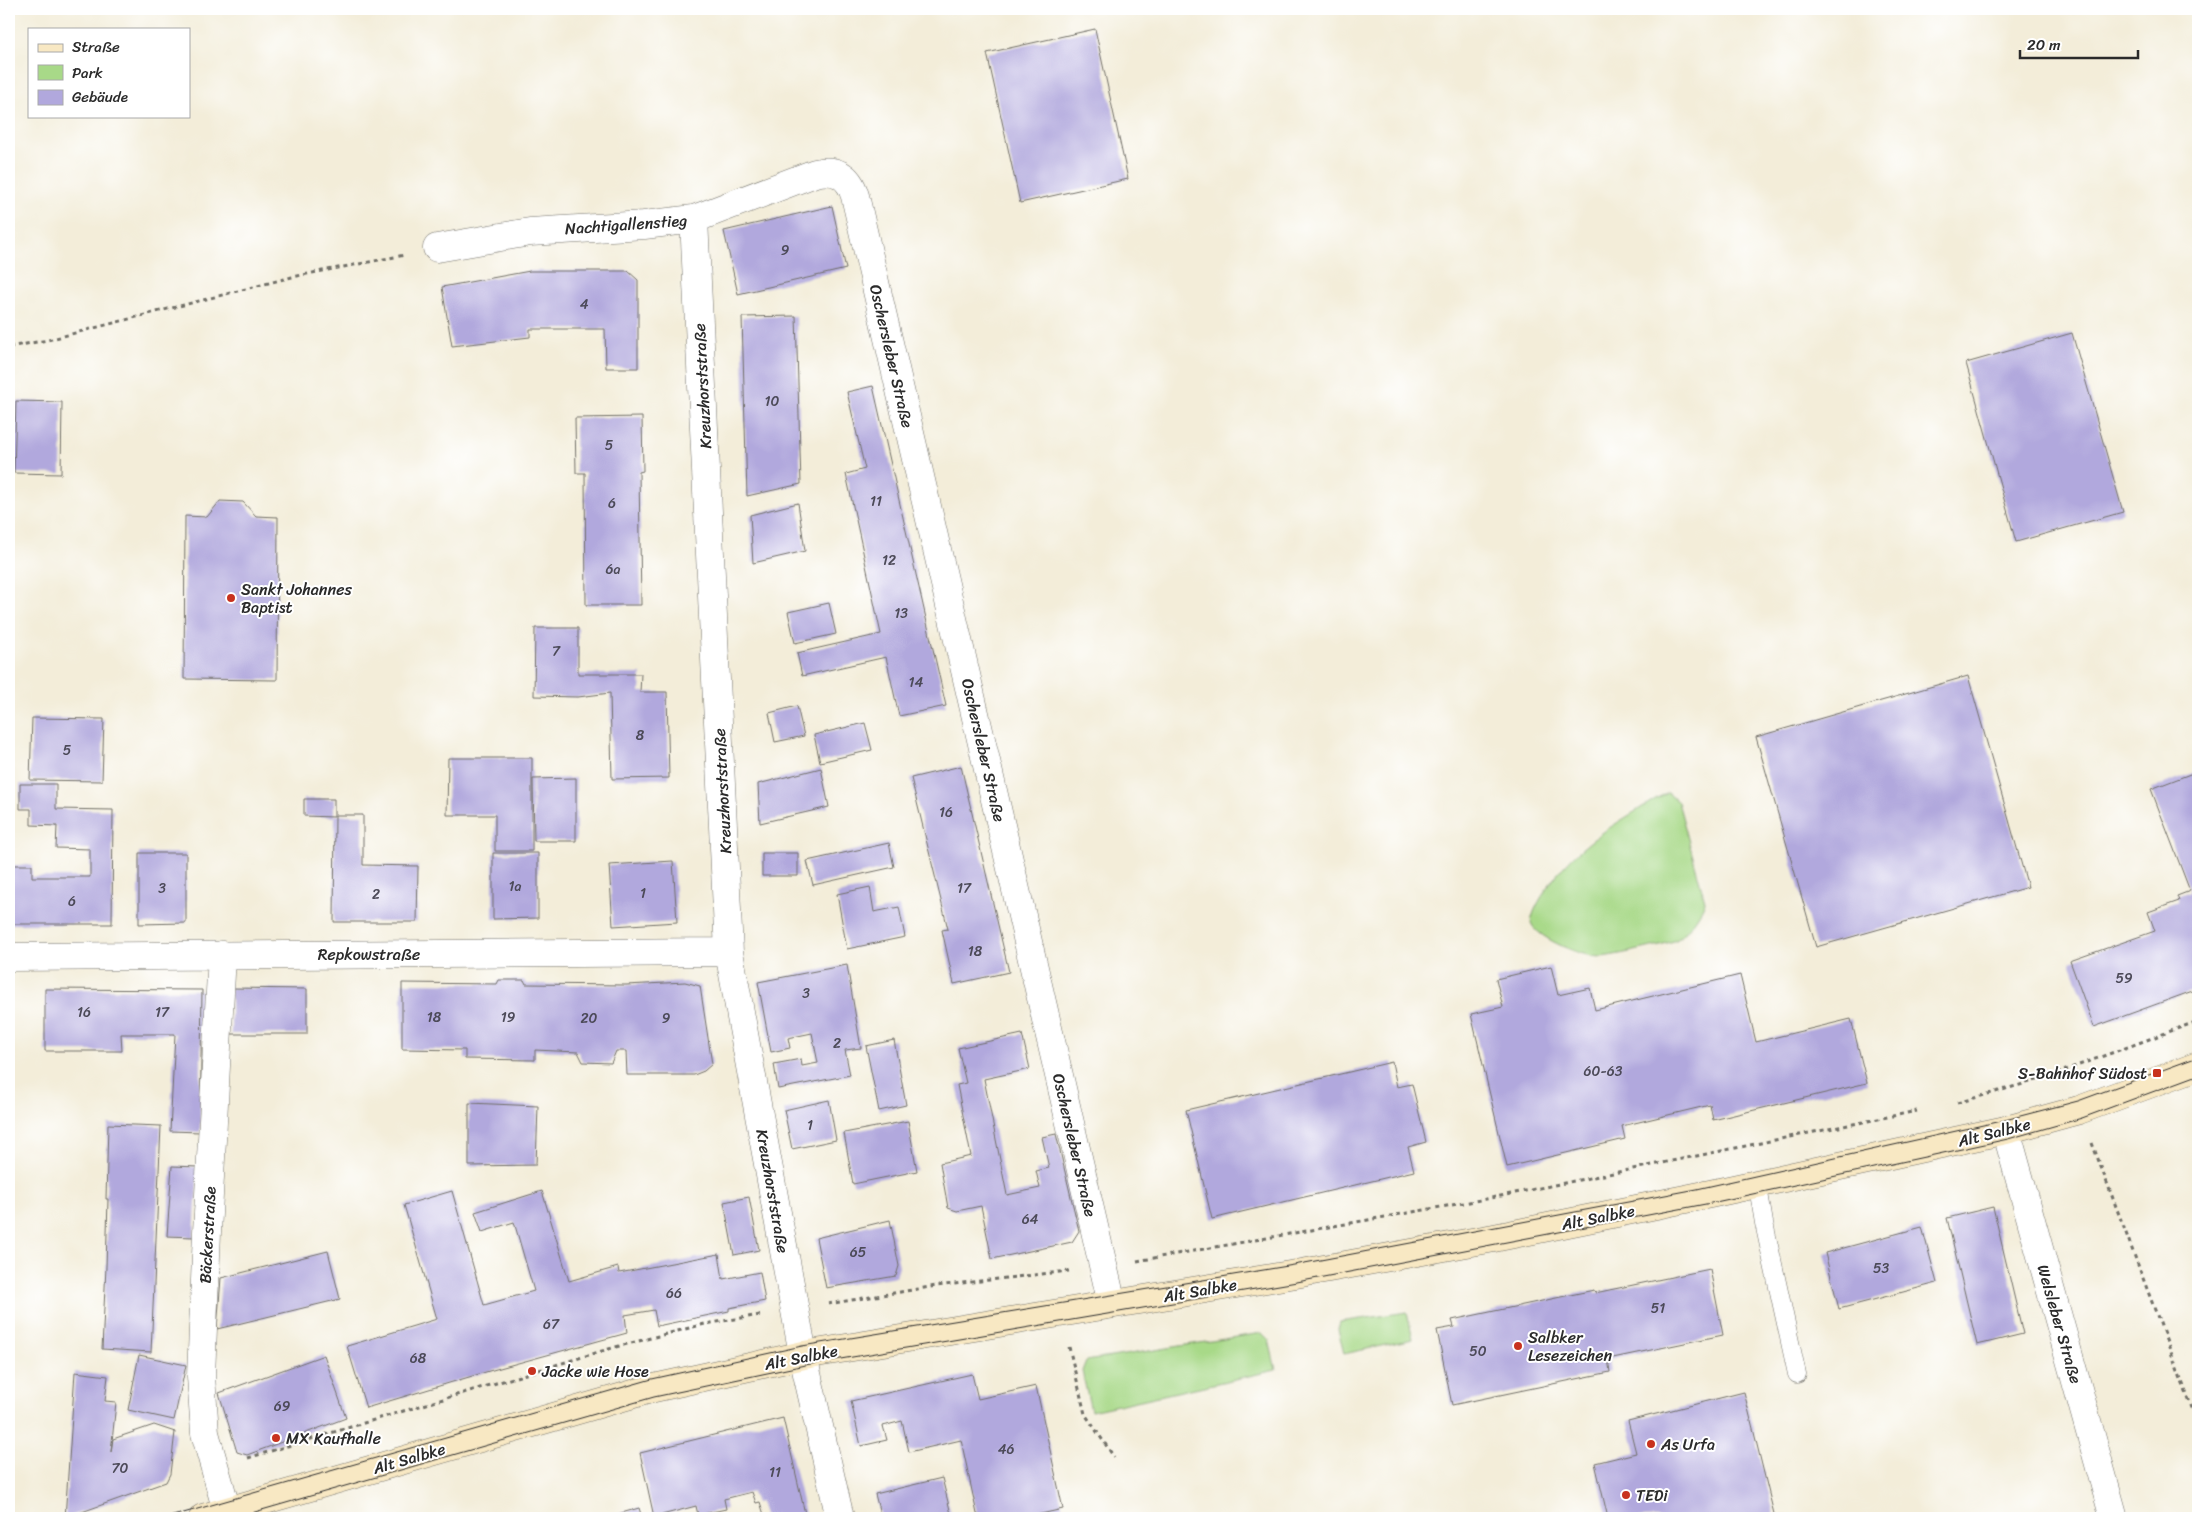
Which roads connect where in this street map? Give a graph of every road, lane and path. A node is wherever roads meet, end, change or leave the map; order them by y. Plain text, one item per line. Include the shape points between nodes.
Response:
1 (855, 196) joint
2 (694, 220) junction
3 (437, 248) joint
4 (9, 346) edge
5 (729, 952) junction
6 (222, 955) junction
7 (9, 957) edge
8 (2198, 1021) edge
9 (2198, 1066) edge
10 (1950, 1105) dead end
11 (1922, 1110) dead end
12 (2079, 1110) junction
13 (2006, 1130) junction
14 (1755, 1185) junction
15 (1103, 1267) junction
16 (1112, 1304) junction
17 (821, 1305) dead end
18 (1062, 1312) junction
19 (766, 1314) dead end
20 (804, 1355) junction
21 (1797, 1374) dead end
22 (2198, 1424) edge
23 (1114, 1457) dead end
24 (214, 1468) junction
25 (215, 1515) edge
26 (840, 1518) edge
27 (2114, 1518) edge

1 - 2 street, Nachtigallenstieg via 844,176 820,172
1 - 15 street, Oschersleber Straße
2 - 3 street, Nachtigallenstieg via 644,226 563,228
2 - 5 street, Kreuzhorststraße
3 - 4 path via 292,277 48,340
5 - 6 street, Repkowstraße
5 - 20 street, Kreuzhorststraße
6 - 7 street, Repkowstraße
6 - 24 street, Bäckerstraße via 201,1376 205,1433
8 - 10 path via 2044,1078
9 - 12 main road, Alt Salbke
11 - 15 path via 1486,1200
12 - 13 main road, Alt Salbke
12 - 22 path
13 - 14 main road, Alt Salbke
13 - 27 street, Welsleber Straße
14 - 16 main road, Alt Salbke via 1494,1238
14 - 21 lane
15 - 16 street, Oschersleber Straße
15 - 17 path via 936,1286
16 - 18 main road, Alt Salbke
18 - 20 main road, Alt Salbke
18 - 23 path via 1085,1414
19 - 24 path via 704,1324 612,1348
20 - 25 main road, Alt Salbke via 654,1388
20 - 26 street, Kreuzhorststraße
24 - 25 street, Bäckerstraße

